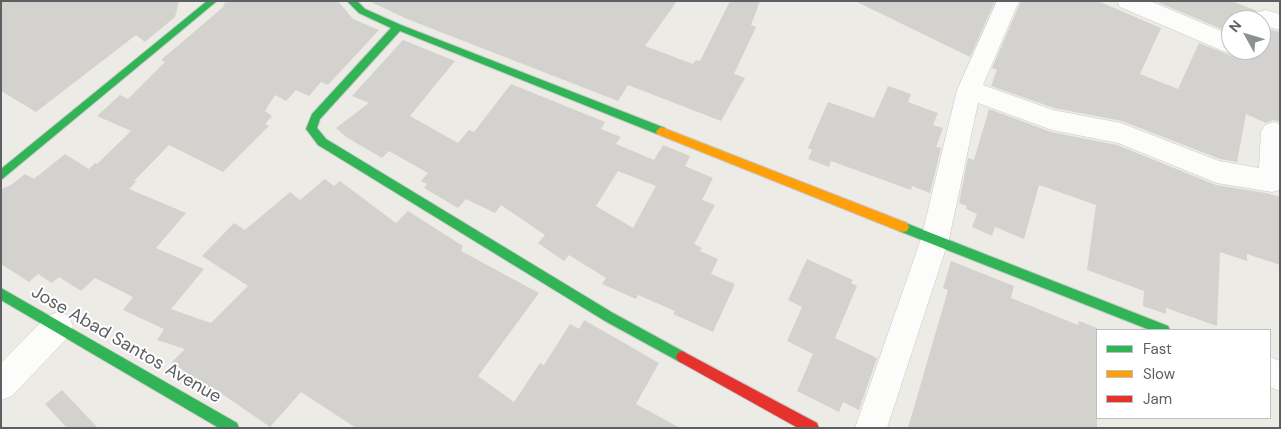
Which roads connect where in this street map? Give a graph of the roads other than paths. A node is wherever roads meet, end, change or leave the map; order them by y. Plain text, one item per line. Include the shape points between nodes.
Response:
1 (214, 1) edge
2 (351, 1) edge
3 (1008, 1) edge
4 (1128, 1) edge
5 (398, 27) junction
6 (1221, 41) edge
7 (969, 90) junction
8 (1274, 132) dead end
9 (1, 176) edge
10 (1276, 182) edge
11 (935, 239) junction
12 (1, 293) edge
13 (58, 326) junction
14 (1161, 329) edge
15 (1, 385) edge
16 (232, 428) edge
17 (812, 428) edge
18 (871, 428) edge

1 - 9 main road
2 - 5 main road via 362,11
3 - 7 street
4 - 6 street
5 - 11 main road
5 - 17 main road via 316,116 311,129 322,142 609,317
7 - 10 street via 1052,120 1121,133 1217,172
7 - 11 street
8 - 10 street
11 - 14 main road
11 - 18 street
12 - 13 main road, Jose Abad Santos Avenue
13 - 15 street
13 - 16 main road, Jose Abad Santos Avenue

